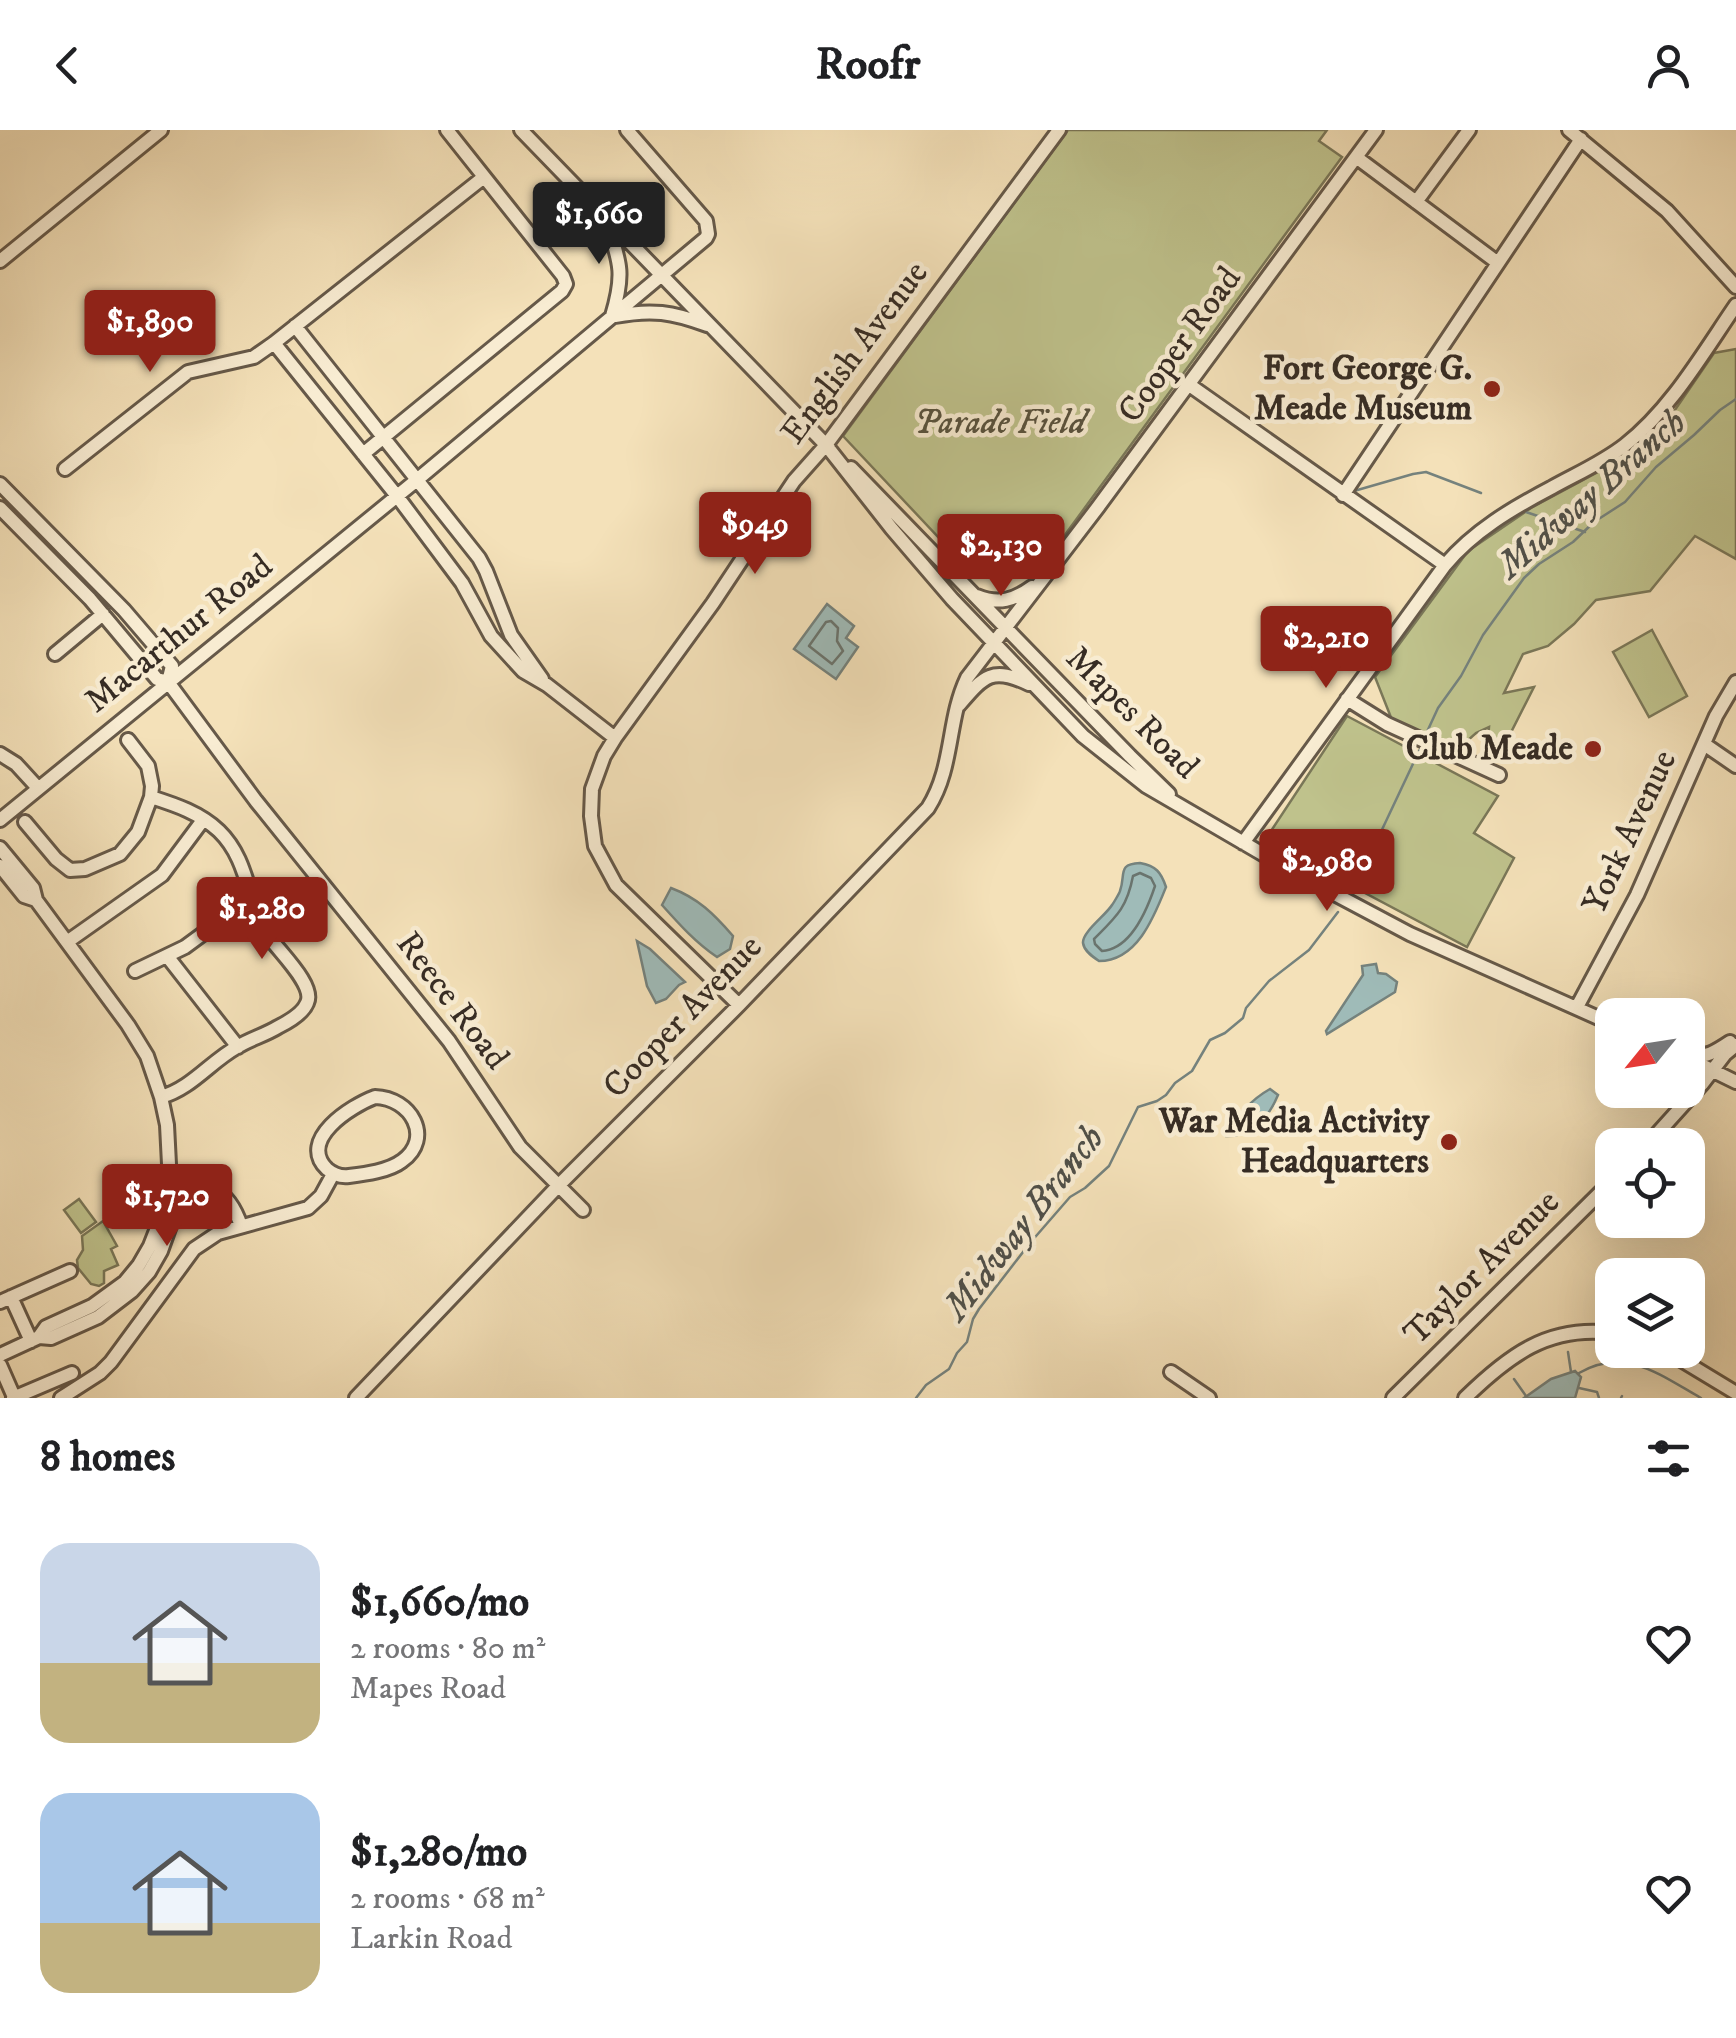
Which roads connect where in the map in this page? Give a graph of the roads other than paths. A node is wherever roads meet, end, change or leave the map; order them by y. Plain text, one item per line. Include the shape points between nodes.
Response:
1 (161, 130) edge
2 (446, 130) edge
3 (521, 130) edge
4 (628, 130) edge
5 (1059, 130) edge
6 (1376, 130) edge
7 (1470, 130) edge
8 (1575, 134) edge
9 (1356, 158) junction
10 (484, 177) junction
11 (1416, 202) junction
12 (606, 219) junction
13 (0, 261) edge
14 (1498, 263) junction
15 (661, 276) junction
16 (1736, 287) edge
17 (1736, 306) edge
18 (612, 316) junction
19 (295, 326) junction
20 (712, 327) junction
21 (274, 343) junction
22 (1188, 384) junction
23 (384, 437) junction
24 (826, 445) junction
25 (363, 454) junction
26 (65, 469) dead end
27 (418, 479) junction
28 (0, 484) edge
29 (1343, 495) junction
30 (397, 496) junction
31 (16, 500) junction
32 (1, 511) edge
33 (1445, 565) junction
34 (486, 571) junction
35 (1042, 580) junction
36 (462, 582) junction
37 (974, 594) junction
38 (103, 614) junction
39 (1006, 627) junction
40 (511, 634) junction
41 (496, 642) junction
42 (994, 643) junction
43 (55, 654) dead end
44 (168, 682) junction
45 (1736, 682) edge
46 (547, 685) junction
47 (1036, 687) junction
48 (1347, 698) junction
49 (958, 707) junction
50 (615, 738) junction
51 (128, 740) dead end
52 (1704, 744) junction
53 (0, 754) edge
54 (1736, 766) edge
55 (1498, 775) dead end
56 (38, 788) junction
57 (151, 798) junction
58 (1186, 810) junction
59 (0, 820) edge
60 (203, 820) junction
61 (26, 822) dead end
62 (1243, 844) junction
63 (0, 848) edge
64 (0, 866) edge
65 (36, 900) junction
66 (254, 901) junction
67 (67, 942) junction
68 (167, 956) junction
69 (136, 971) dead end
70 (739, 1005) junction
71 (1576, 1007) junction
72 (1595, 1016) edge
73 (1736, 1037) edge
74 (1736, 1045) edge
75 (238, 1046) junction
76 (1705, 1056) edge
77 (1705, 1066) edge
78 (1714, 1070) junction
79 (1736, 1082) edge
80 (162, 1097) junction
81 (1661, 1128) edge
82 (334, 1174) junction
83 (170, 1184) junction
84 (558, 1186) junction
85 (1595, 1198) edge
86 (583, 1210) dead end
87 (241, 1226) junction
88 (70, 1271) dead end
89 (6, 1300) edge
90 (1595, 1331) edge
91 (35, 1339) junction
92 (0, 1354) edge
93 (0, 1365) edge
94 (1694, 1368) edge
95 (1172, 1372) dead end
96 (72, 1373) dead end
97 (1736, 1393) edge
98 (13, 1398) edge
99 (61, 1398) edge
100 (356, 1398) edge
101 (1209, 1398) edge
102 (1393, 1398) edge
103 (1465, 1398) edge

1 - 13 street
2 - 10 street
3 - 12 street, Mapes Road
4 - 15 street via 708,227 706,238
5 - 24 street, English Avenue
6 - 9 street, Cooper Road
7 - 11 street
8 - 14 street
8 - 16 street via 1667,211
9 - 11 street
9 - 22 street, Cooper Road
10 - 19 street
10 - 23 street via 566,284
11 - 14 street
12 - 15 street, Mapes Road
12 - 18 street via 621,273
14 - 29 street
15 - 18 street
15 - 20 street, Mapes Road
17 - 33 street via 1638,434 1608,458 1494,521
18 - 20 street via 654,310
18 - 27 street
19 - 21 street
19 - 23 street
20 - 24 street, Mapes Road
21 - 25 street
21 - 26 street via 254,357 188,372
22 - 29 street
22 - 35 street, Cooper Road
23 - 25 street
23 - 27 street
24 - 37 street, Mapes Road
24 - 42 street, Mapes Road
24 - 50 street, English Avenue
25 - 30 street
27 - 30 street
27 - 34 street
28 - 31 street, Reece Road
29 - 33 street
30 - 36 street
30 - 44 street, Macarthur Road
31 - 32 street
31 - 44 street, Reece Road via 172,666
32 - 38 street, Reece Road
33 - 48 street
34 - 36 street
34 - 40 street
35 - 37 street via 1007,601
35 - 39 street, Cooper Road
36 - 41 street
37 - 39 street, Mapes Road
38 - 43 street
38 - 44 street, Reece Road via 157,679
39 - 42 street, Cooper Road
39 - 58 street, Mapes Road
40 - 41 street
40 - 46 street
41 - 46 street
42 - 47 street, Mapes Road
42 - 49 street, Cooper Avenue via 967,678
44 - 56 street, Macarthur Road
44 - 84 street, Reece Road via 449,1042 520,1147
45 - 52 street, York Avenue
46 - 50 street
47 - 49 street via 993,675
47 - 58 street, Mapes Road via 1083,736
48 - 55 street
48 - 62 street
49 - 70 street, Cooper Avenue via 946,771 928,808
50 - 70 street, English Avenue via 592,790 595,846 616,885
51 - 57 street via 152,774
52 - 54 street
52 - 71 street, York Avenue
53 - 56 street
56 - 59 street, Macarthur Road
57 - 60 street
57 - 61 street via 126,848 85,869 62,866
58 - 62 street, Mapes Road
60 - 66 street via 234,850
60 - 67 street via 162,875
62 - 71 street, Mapes Road via 1410,934
63 - 65 street
64 - 65 street via 24,896
65 - 67 street
66 - 68 street
66 - 75 street via 264,928 308,986 309,1000 284,1024
67 - 80 street via 138,1040
68 - 69 street
68 - 75 street
70 - 84 street, Cooper Avenue
71 - 72 street, Mapes Road
73 - 76 street
74 - 78 street
75 - 80 street via 182,1090
77 - 78 street
78 - 79 street
78 - 81 street
80 - 83 street
82 - 82 street via 324,1166 319,1145 340,1116 375,1097 407,1108 416,1136 407,1157 386,1168
82 - 87 street via 308,1208
83 - 87 street via 215,1189 231,1203
83 - 91 street via 175,1198 167,1238 132,1291 98,1317
84 - 86 street, Reece Road
84 - 100 street, Cooper Avenue
85 - 102 street, Taylor Avenue
87 - 99 street via 194,1249 112,1362
88 - 89 street
89 - 91 street
90 - 103 street via 1518,1352
91 - 92 street
93 - 98 street
94 - 97 street
95 - 101 street
96 - 98 street

